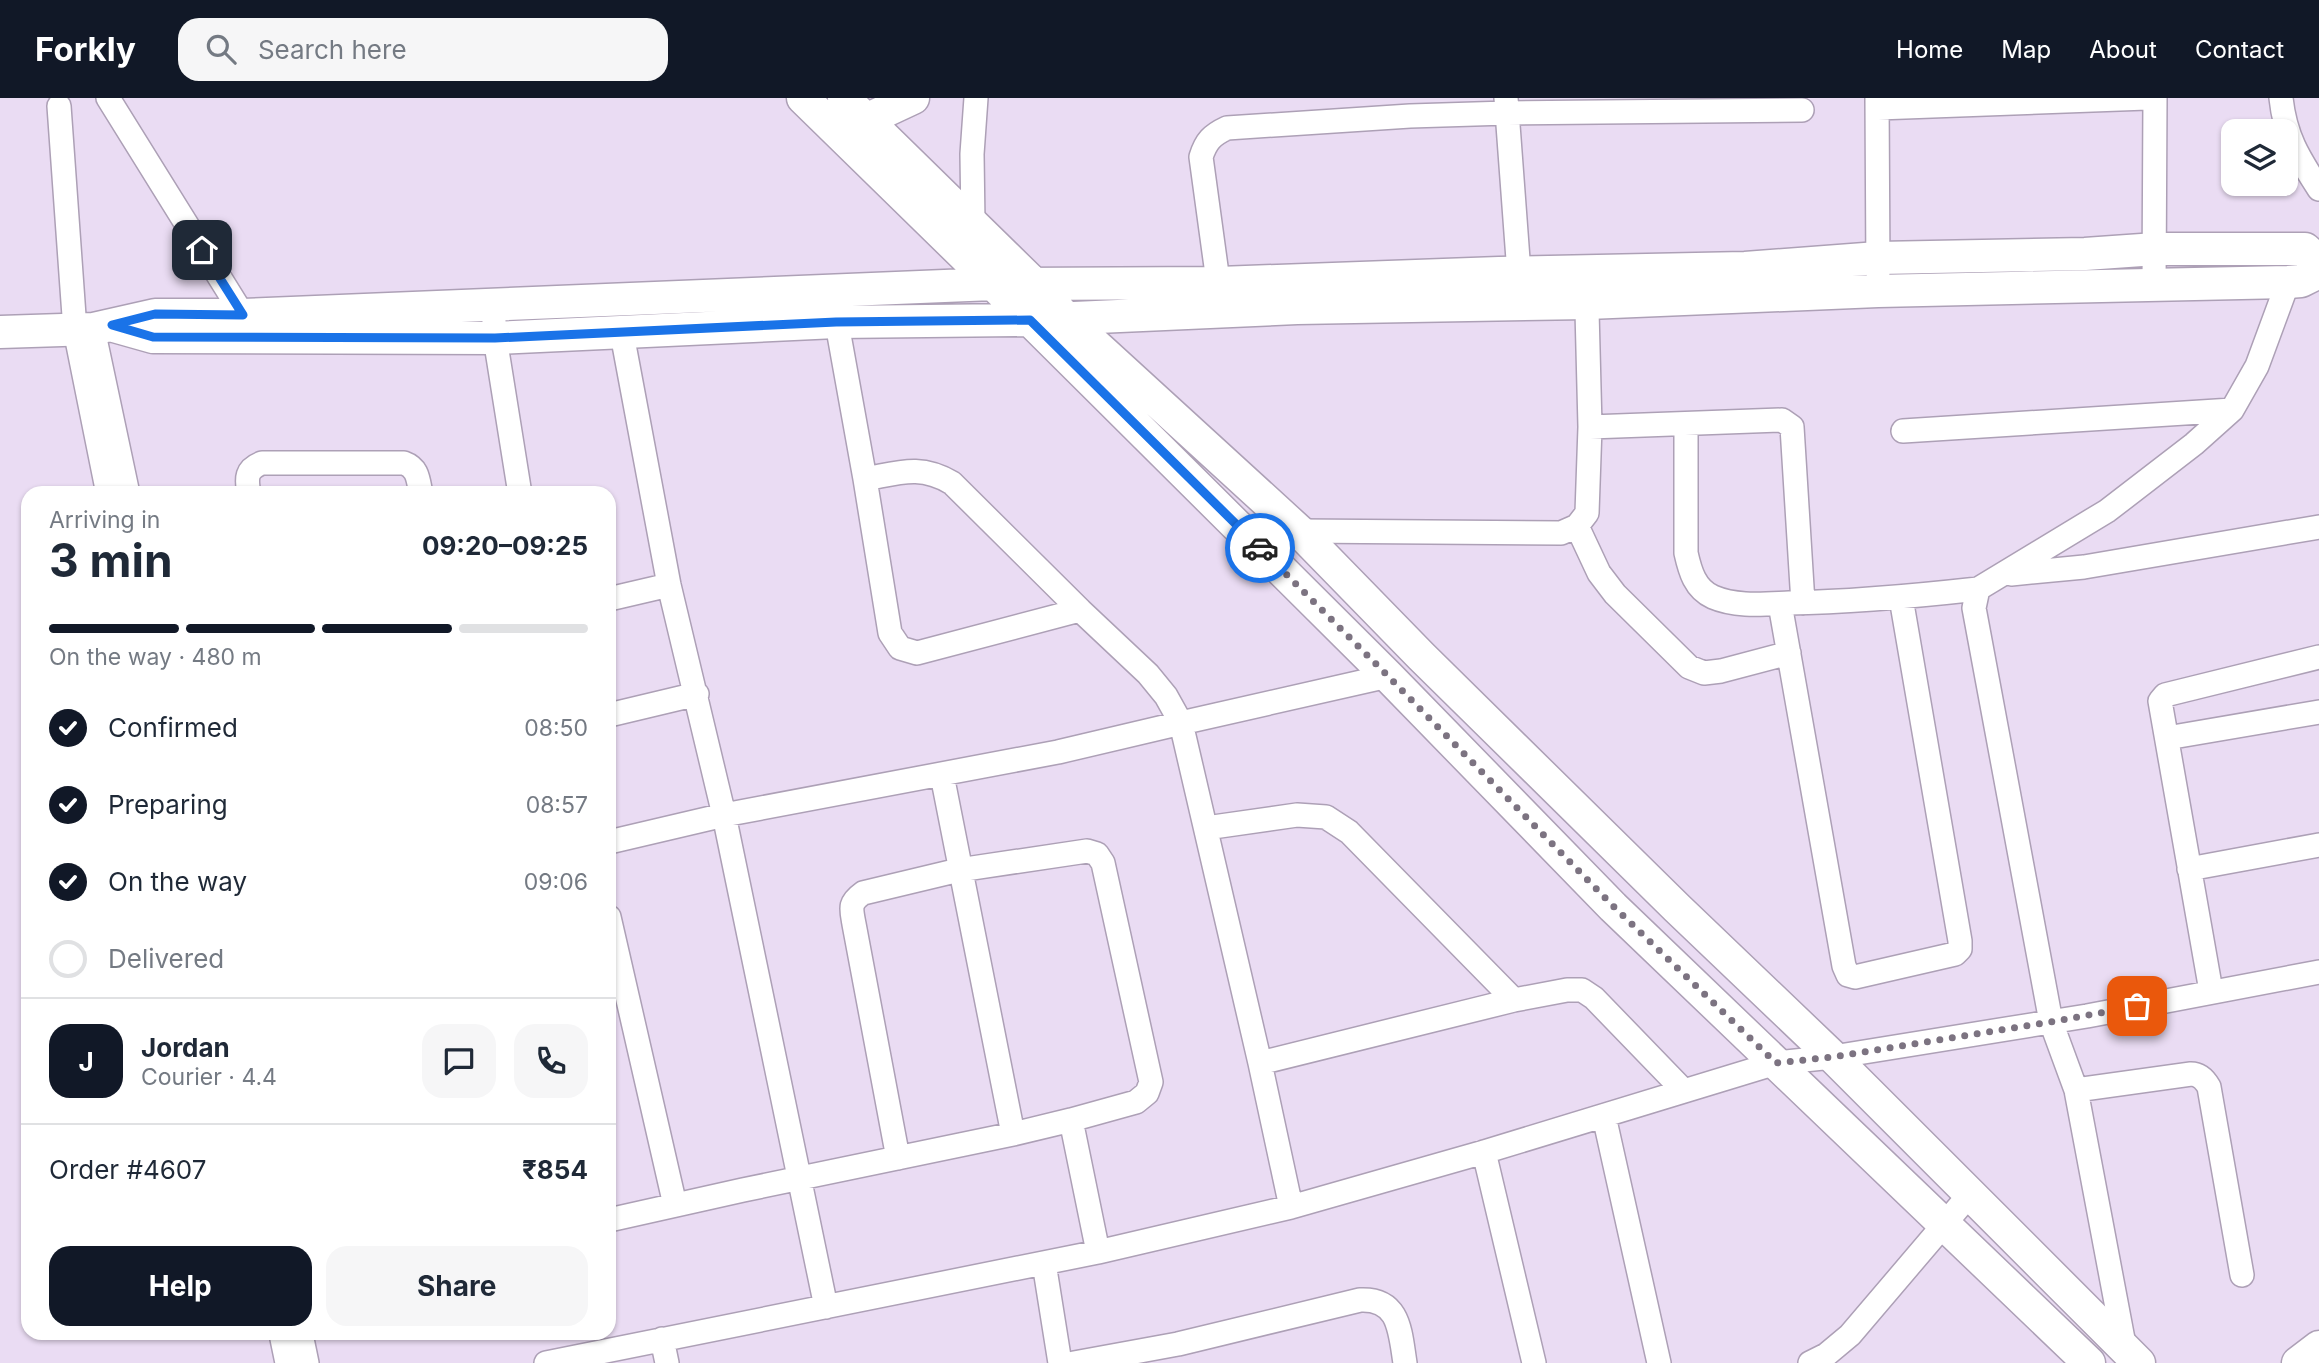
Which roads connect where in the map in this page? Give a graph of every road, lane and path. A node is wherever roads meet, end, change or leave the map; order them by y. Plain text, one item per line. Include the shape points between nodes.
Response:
1 (108, 98) edge
2 (803, 98) edge
3 (913, 98) edge
4 (976, 98) edge
5 (2147, 98) edge
6 (2155, 98) edge
7 (2281, 98) edge
8 (1877, 103) edge
9 (60, 106) dead end
10 (1507, 106) edge
11 (855, 109) edge
12 (1802, 110) dead end
13 (2319, 188) edge
14 (964, 235) junction
15 (2156, 249) junction
16 (1878, 258) junction
17 (2319, 261) edge
18 (1586, 271) junction
19 (2319, 272) edge
20 (1519, 273) junction
21 (2288, 282) junction
22 (1033, 283) junction
23 (993, 284) junction
24 (2154, 286) junction
25 (831, 290) junction
26 (1878, 291) junction
27 (1221, 297) junction
28 (1588, 303) junction
29 (493, 305) junction
30 (243, 315) junction
31 (1067, 319) junction
32 (1030, 320) junction
33 (836, 322) junction
34 (93, 328) junction
35 (0, 332) edge
36 (622, 334) junction
37 (495, 338) junction
38 (2232, 410) junction
39 (1685, 424) junction
40 (1590, 427) junction
41 (1903, 431) dead end
42 (865, 479) junction
43 (107, 486) edge
44 (126, 486) edge
45 (247, 486) edge
46 (419, 486) edge
47 (519, 486) edge
48 (1577, 526) junction
49 (2319, 527) edge
50 (1299, 531) junction
51 (2004, 574) junction
52 (669, 585) junction
53 (1978, 589) junction
54 (616, 597) edge
55 (1901, 598) junction
56 (1803, 603) junction
57 (1780, 604) junction
58 (1080, 610) junction
59 (1789, 653) junction
60 (2319, 657) edge
61 (1388, 676) junction
62 (697, 694) junction
63 (2319, 712) edge
64 (616, 713) edge
65 (1181, 723) junction
66 (2167, 738) junction
67 (942, 775) junction
68 (724, 815) junction
69 (1206, 828) junction
70 (616, 840) edge
71 (2319, 845) edge
72 (2189, 869) junction
73 (959, 870) junction
74 (2319, 972) edge
75 (616, 975) edge
76 (2211, 991) junction
77 (1514, 1000) junction
78 (2051, 1022) junction
79 (1833, 1057) junction
80 (1260, 1063) junction
81 (1776, 1063) junction
82 (2076, 1090) junction
83 (1684, 1091) junction
84 (1604, 1116) junction
85 (1071, 1120) junction
86 (1013, 1134) junction
87 (1484, 1152) junction
88 (898, 1158) junction
89 (800, 1178) junction
90 (1969, 1194) junction
91 (675, 1205) junction
92 (1291, 1207) junction
93 (616, 1218) edge
94 (1943, 1223) junction
95 (1098, 1252) junction
96 (1044, 1263) junction
97 (2242, 1275) dead end
98 (826, 1307) junction
99 (662, 1339) junction
100 (282, 1340) edge
101 (302, 1340) edge
102 (2319, 1346) edge
103 (1180, 1354) edge
104 (2132, 1356) edge
105 (287, 1363) edge
106 (307, 1363) edge
107 (546, 1363) edge
108 (667, 1363) edge
109 (1060, 1363) edge
110 (1074, 1363) edge
111 (1405, 1363) edge
112 (1534, 1363) edge
113 (1659, 1363) edge
114 (1810, 1363) edge
115 (2089, 1363) edge
116 (2298, 1363) edge

1 - 30 street
2 - 14 street
3 - 11 street
4 - 14 street
5 - 8 street
6 - 15 street
7 - 13 street via 2289,138
8 - 16 street
9 - 34 street
10 - 12 street
10 - 20 street
10 - 27 street via 1227,128 1214,134 1201,157
11 - 14 street
14 - 22 street
14 - 23 street
15 - 16 street
15 - 17 street via 2305,249
15 - 24 street
16 - 18 street via 1745,268
16 - 26 street
18 - 20 street
18 - 28 street
19 - 21 street
20 - 27 street
21 - 24 street
21 - 38 street via 2257,366
22 - 23 street
22 - 27 street
22 - 31 street
23 - 25 street
23 - 32 street
24 - 26 street
25 - 29 street
25 - 33 street
26 - 28 street
27 - 28 street via 1297,308
27 - 31 street
28 - 40 street
29 - 30 street
29 - 37 street
30 - 34 street via 155,314
31 - 32 street
31 - 50 street
32 - 33 street
32 - 61 street
33 - 36 street
33 - 42 street
34 - 35 street
34 - 37 street via 153,337
34 - 43 street
34 - 44 street
36 - 37 street
36 - 52 street
37 - 47 street
38 - 41 street
38 - 51 street via 2107,511
39 - 40 street
39 - 56 street via 1783,421 1792,427
39 - 57 street via 1690,573 1713,597
40 - 48 street via 1587,513
42 - 58 street via 913,471 935,473 952,483
42 - 58 street via 890,633 900,648 917,653
45 - 46 street via 247,473 261,463 404,463 417,473
48 - 50 street via 1561,533
48 - 59 street via 1599,573 1615,594 1689,667 1704,673 1721,671
49 - 51 street via 2084,567
50 - 79 street via 1647,879
51 - 53 street
52 - 54 street
52 - 62 street
53 - 55 street
53 - 78 street via 1975,608
55 - 56 street
55 - 59 street via 1960,941 1955,954 1848,975
56 - 57 street
57 - 59 street
58 - 65 street via 1148,674
60 - 66 street via 2165,695 2161,701
61 - 65 street
61 - 81 street via 1614,907
62 - 64 street
62 - 68 street
63 - 66 street
65 - 67 street
65 - 69 street
66 - 72 street
67 - 68 street
67 - 73 street
68 - 70 street
68 - 89 street
69 - 77 street via 1297,815 1326,817 1349,832
69 - 80 street
71 - 72 street
72 - 76 street
73 - 85 street via 1087,851 1097,854 1102,863 1151,1082 1136,1102
73 - 86 street
73 - 88 street via 863,892 852,909
74 - 76 street
75 - 91 street
76 - 78 street
77 - 80 street
77 - 83 street via 1582,990
78 - 79 street
78 - 82 street
79 - 81 street
79 - 90 street
80 - 92 street
81 - 83 street
81 - 94 street
82 - 97 street via 2191,1074 2206,1082
82 - 104 street
83 - 84 street
84 - 87 street
84 - 113 street
85 - 86 street
85 - 95 street
86 - 88 street
87 - 92 street
87 - 112 street
88 - 89 street
89 - 91 street
89 - 98 street
90 - 94 street
90 - 104 street
91 - 93 street
92 - 95 street
94 - 114 street via 1850,1335
94 - 115 street
95 - 96 street
96 - 98 street
96 - 109 street
98 - 99 street
99 - 107 street
99 - 108 street
100 - 105 street
101 - 106 street
102 - 116 street
103 - 110 street
103 - 111 street via 1360,1300 1374,1300 1389,1307 1399,1325

